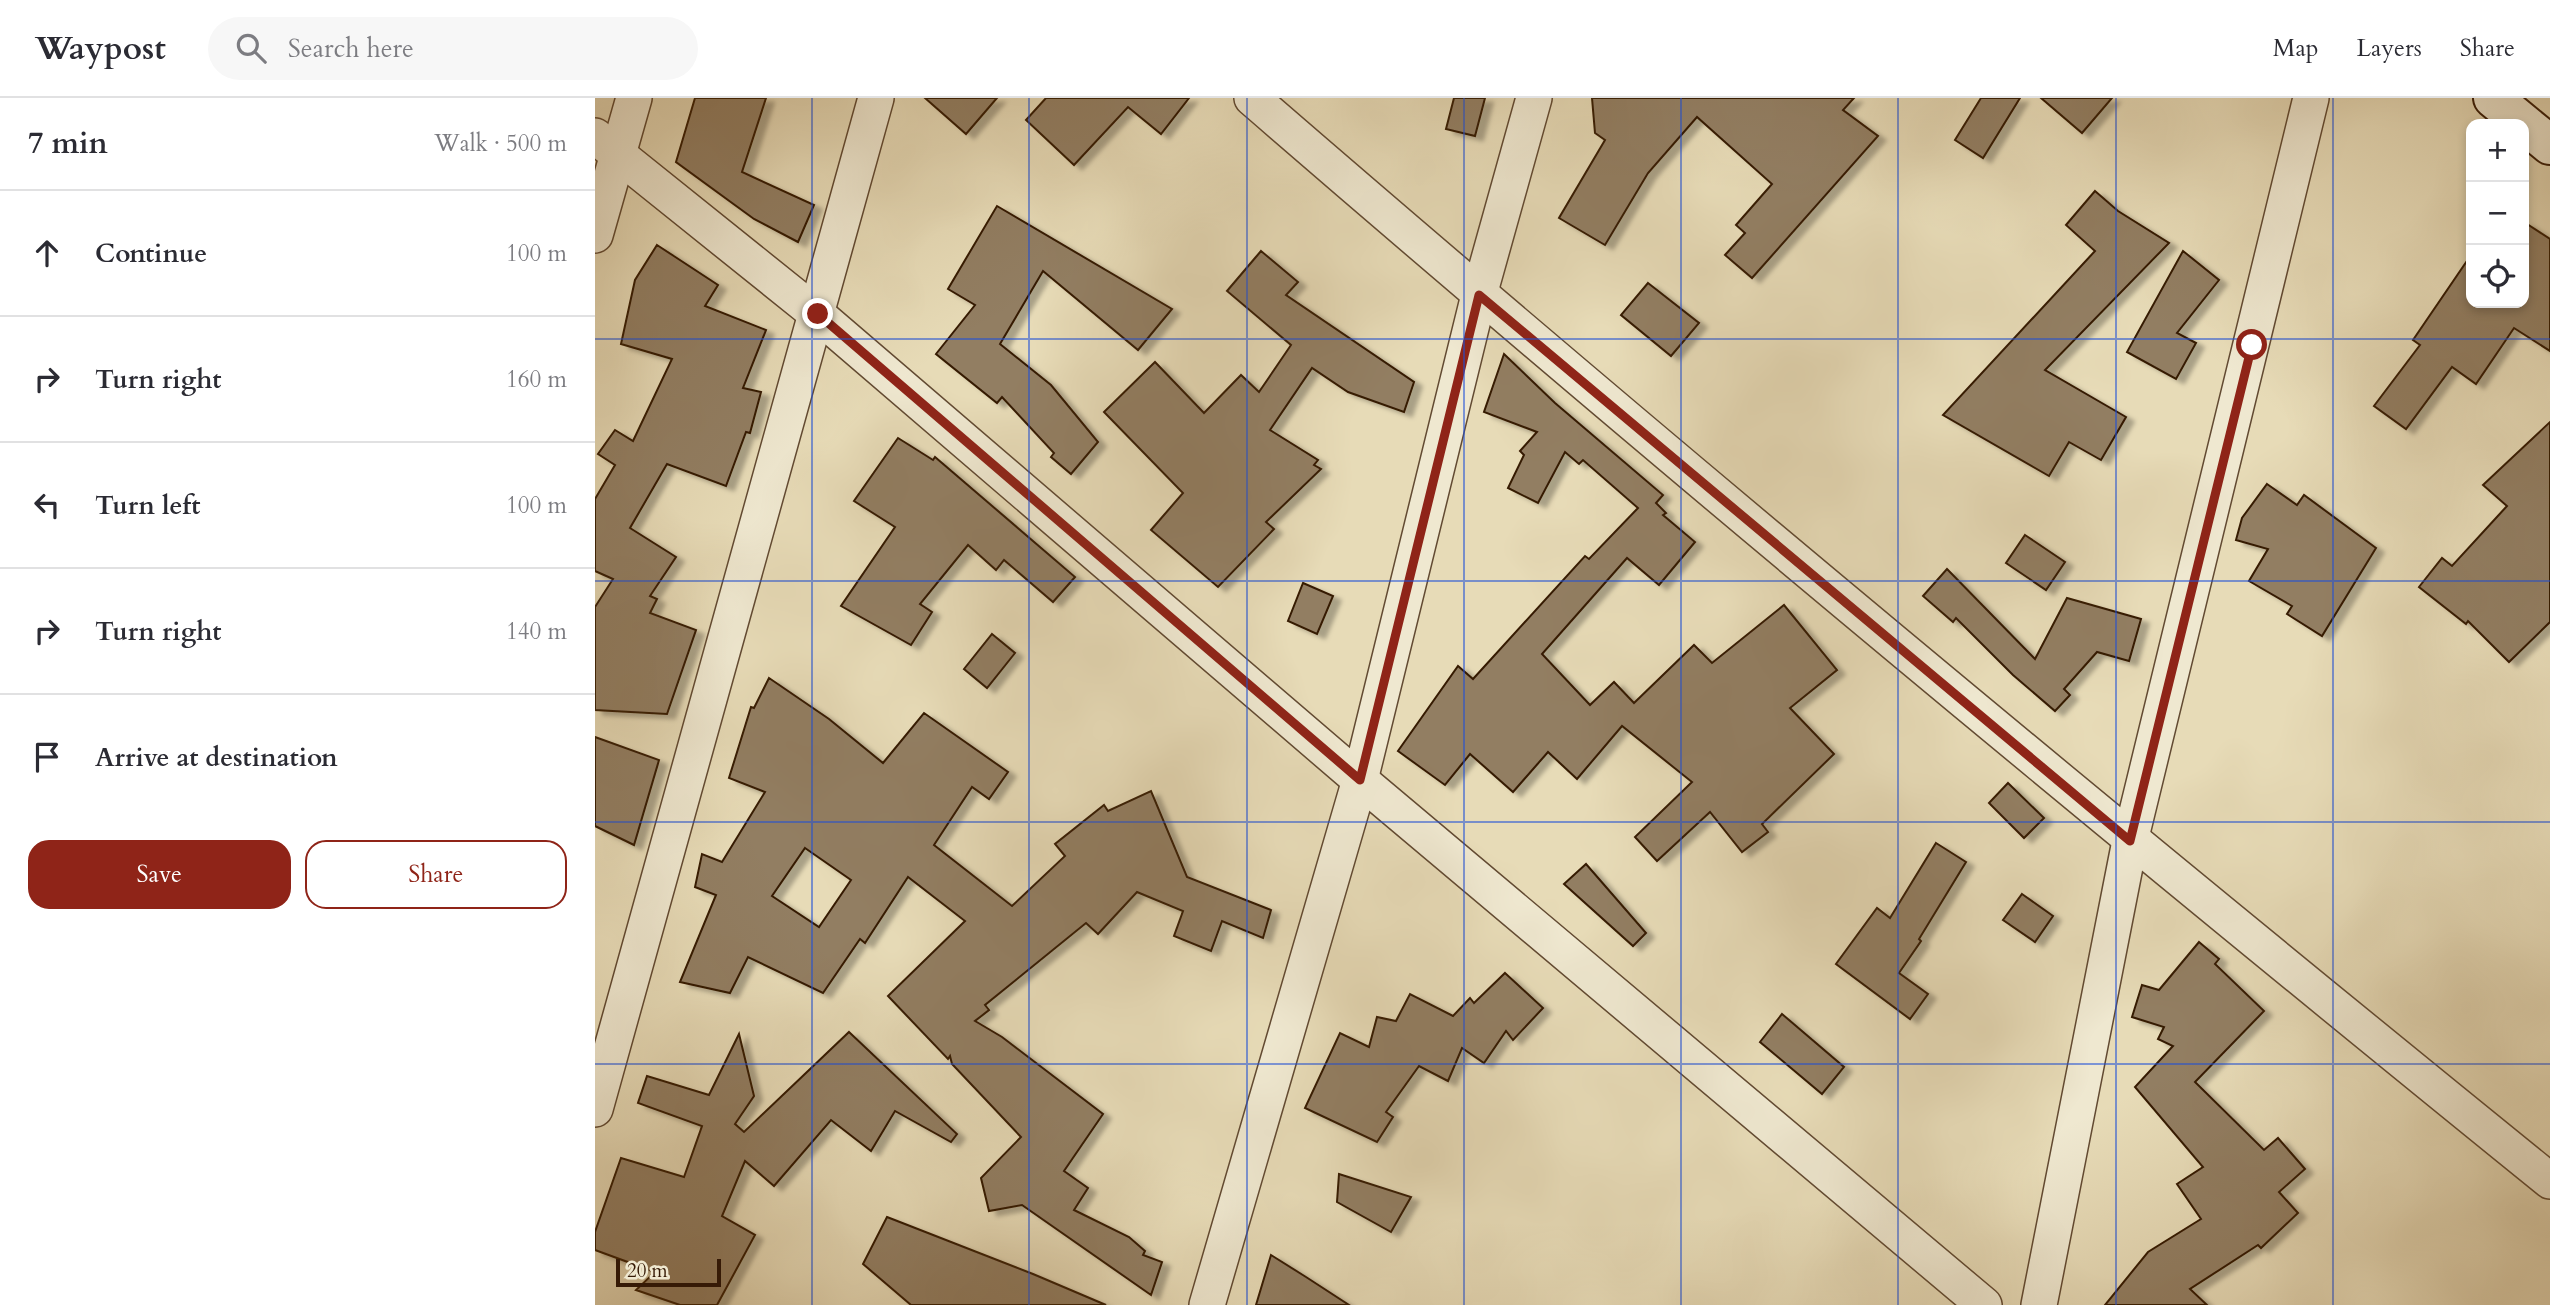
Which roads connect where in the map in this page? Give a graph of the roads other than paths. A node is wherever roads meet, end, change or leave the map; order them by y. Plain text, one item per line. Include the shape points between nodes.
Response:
1 (634, 98) edge
2 (876, 98) edge
3 (1252, 98) edge
4 (1534, 98) edge
5 (2311, 98) edge
6 (2493, 98) edge
7 (605, 145) edge
8 (2550, 145) edge
9 (595, 235) edge
10 (1479, 295) junction
11 (818, 314) junction
12 (1360, 780) junction
13 (2130, 841) junction
14 (595, 1109) edge
15 (2550, 1181) edge
16 (1207, 1305) edge
17 (1984, 1305) edge
18 (2039, 1305) edge

1 - 7 street
2 - 11 street
3 - 10 street
4 - 10 street
5 - 13 street
6 - 8 street
7 - 9 street
7 - 11 street
10 - 12 street
10 - 13 street
11 - 12 street
11 - 14 street
12 - 16 street
12 - 17 street
13 - 15 street
13 - 18 street

